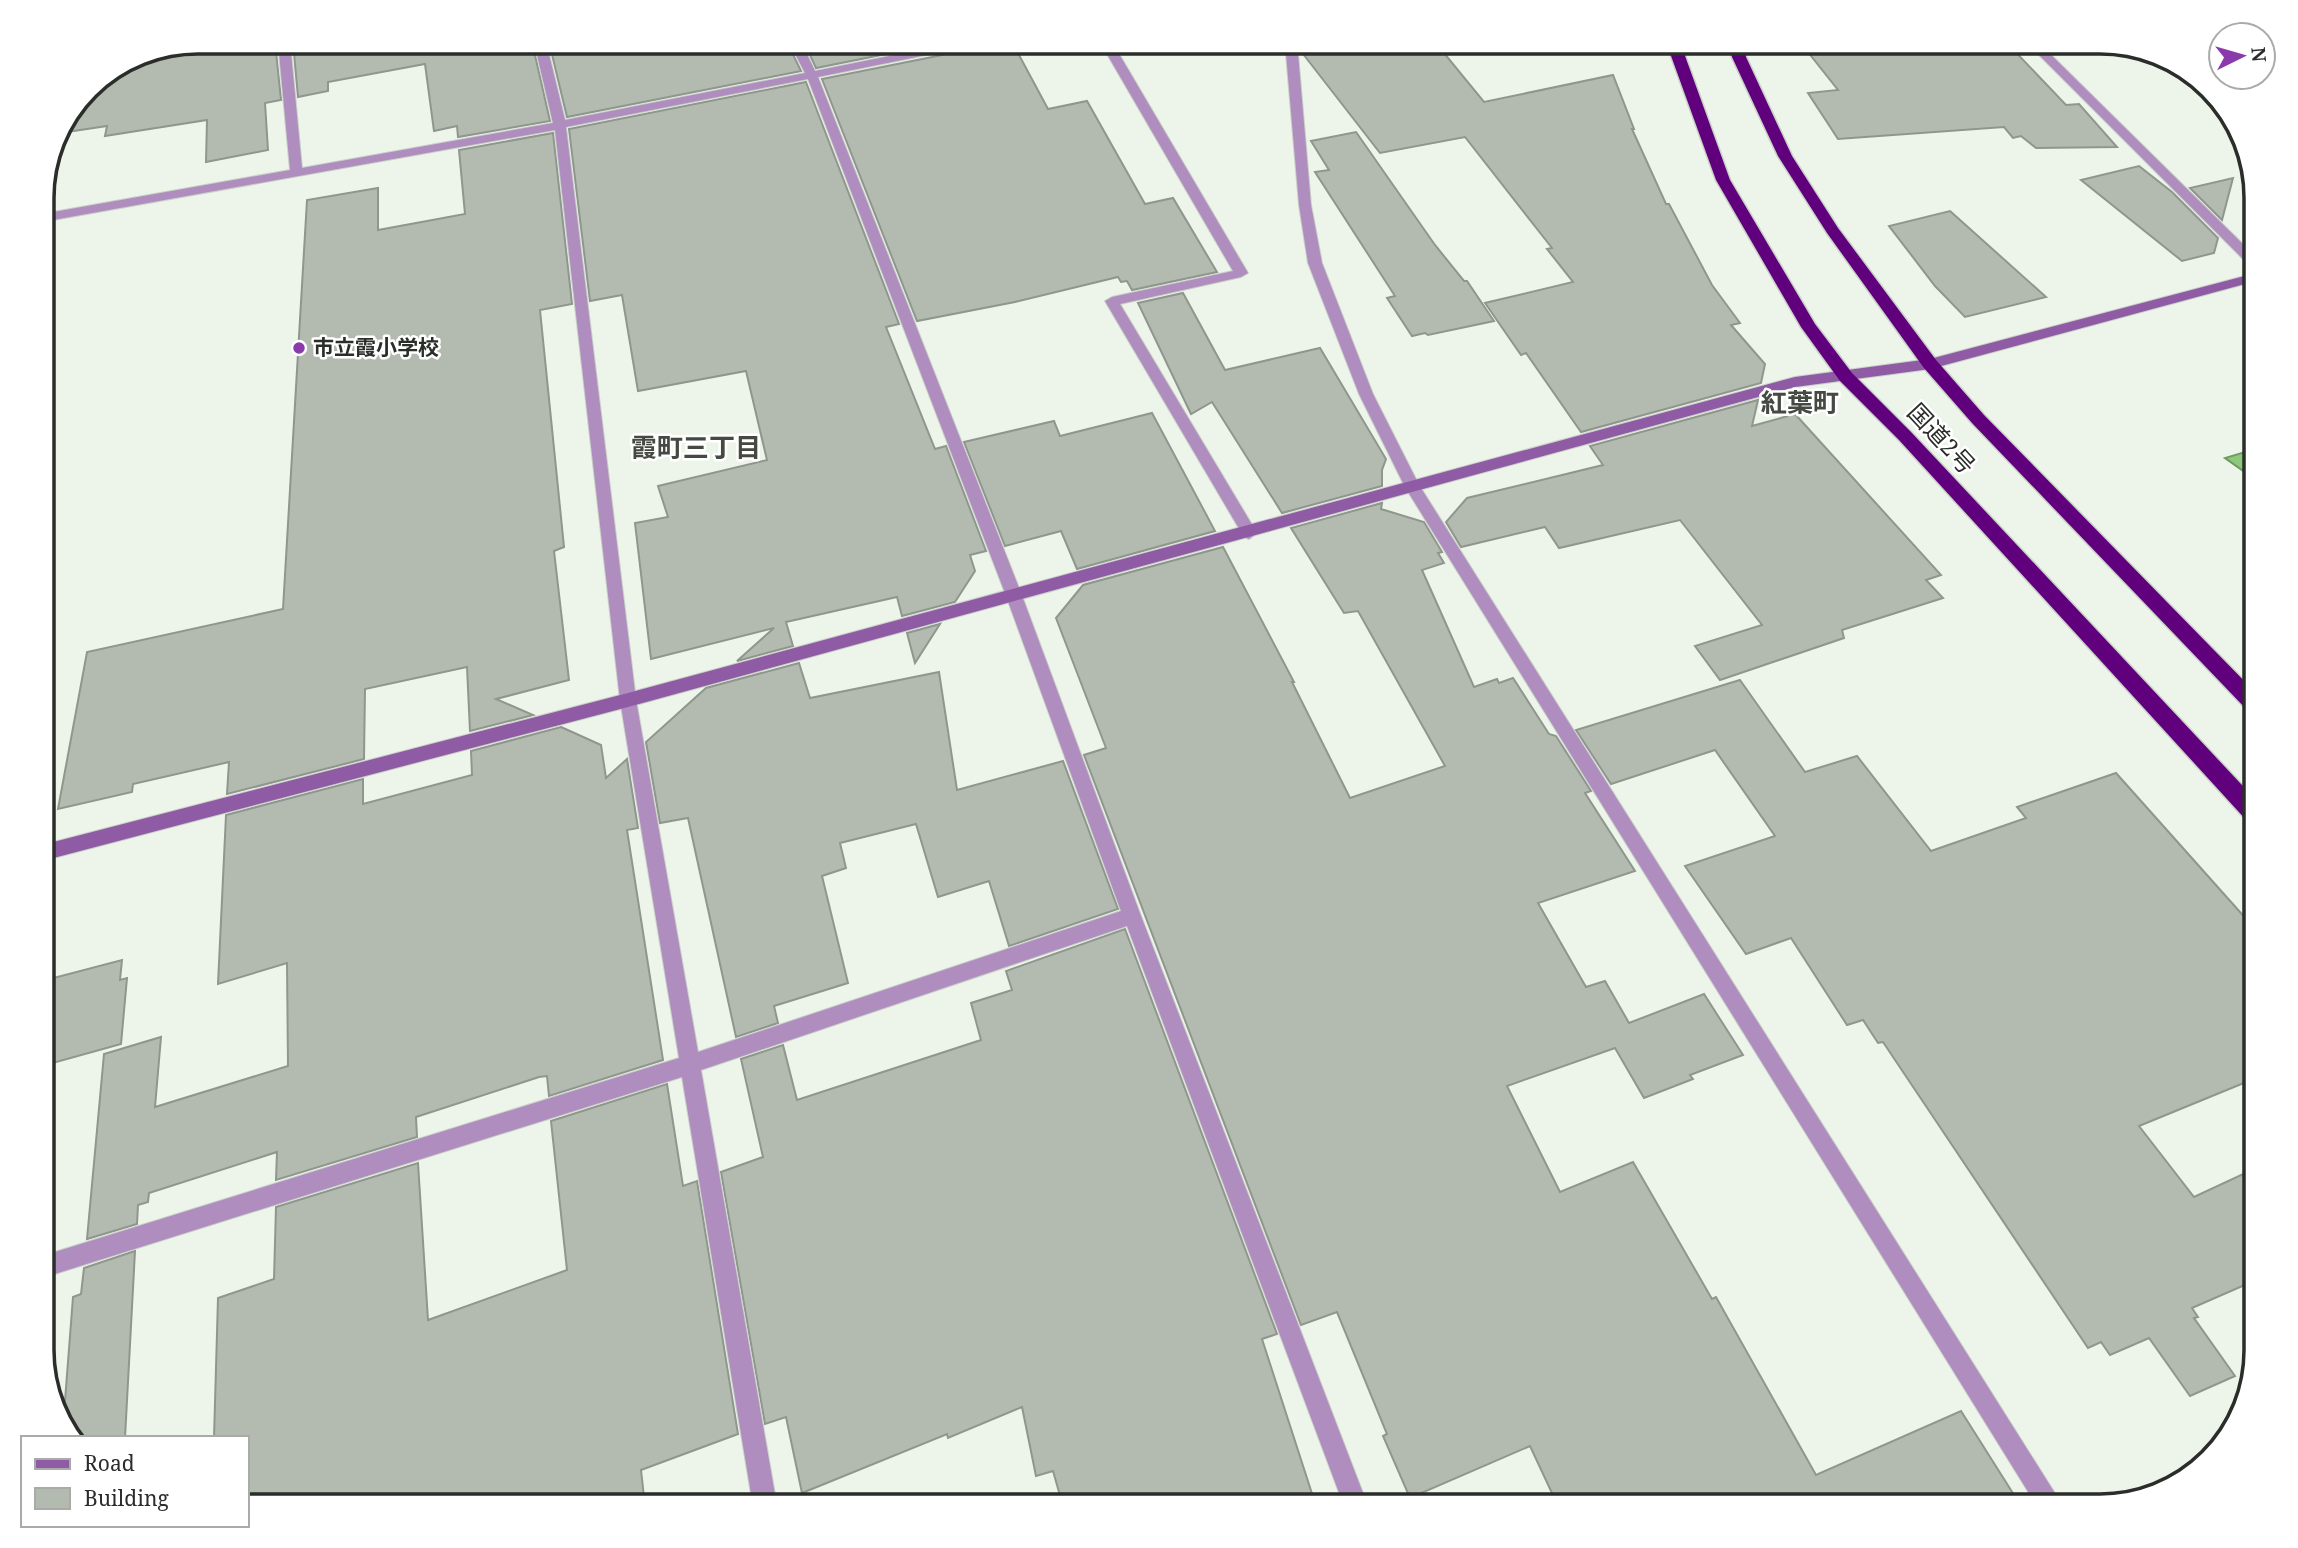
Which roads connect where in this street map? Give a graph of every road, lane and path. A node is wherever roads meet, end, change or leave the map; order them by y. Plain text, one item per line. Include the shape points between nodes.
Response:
1 (285, 54) edge
2 (543, 54) edge
3 (801, 54) edge
4 (916, 54) edge
5 (1112, 54) edge
6 (1291, 54) edge
7 (1677, 54) edge
8 (1741, 54) edge
9 (2044, 54) edge
10 (812, 75) junction
11 (560, 125) junction
12 (296, 172) junction
13 (55, 216) edge
14 (2244, 252) edge
15 (2244, 280) edge
16 (1930, 364) junction
17 (1846, 377) junction
18 (1413, 487) junction
19 (1249, 533) junction
20 (1013, 593) junction
21 (2244, 694) edge
22 (628, 699) junction
23 (2244, 802) edge
24 (55, 850) edge
25 (1132, 916) junction
26 (688, 1065) junction
27 (55, 1263) edge
28 (763, 1494) edge
29 (1351, 1494) edge
30 (2042, 1494) edge

1 - 12 street
2 - 11 street
3 - 10 street
4 - 10 street
5 - 19 street via 1241,273 1112,301
6 - 18 street via 1315,263 1366,394
7 - 17 highway, 国道2号 via 1723,180 1809,327
8 - 16 highway, 国道2号 via 1785,156 1832,230
9 - 14 street
10 - 11 street
10 - 20 street
11 - 12 street
11 - 22 street
12 - 13 street
15 - 16 street
16 - 17 street
16 - 21 highway, 国道2号
17 - 18 street via 1795,382
17 - 23 highway, 国道2号
18 - 19 street
18 - 30 street
19 - 20 street
20 - 22 street
20 - 25 street
22 - 24 street
22 - 26 street
25 - 26 street
25 - 29 street
26 - 27 street
26 - 28 street

